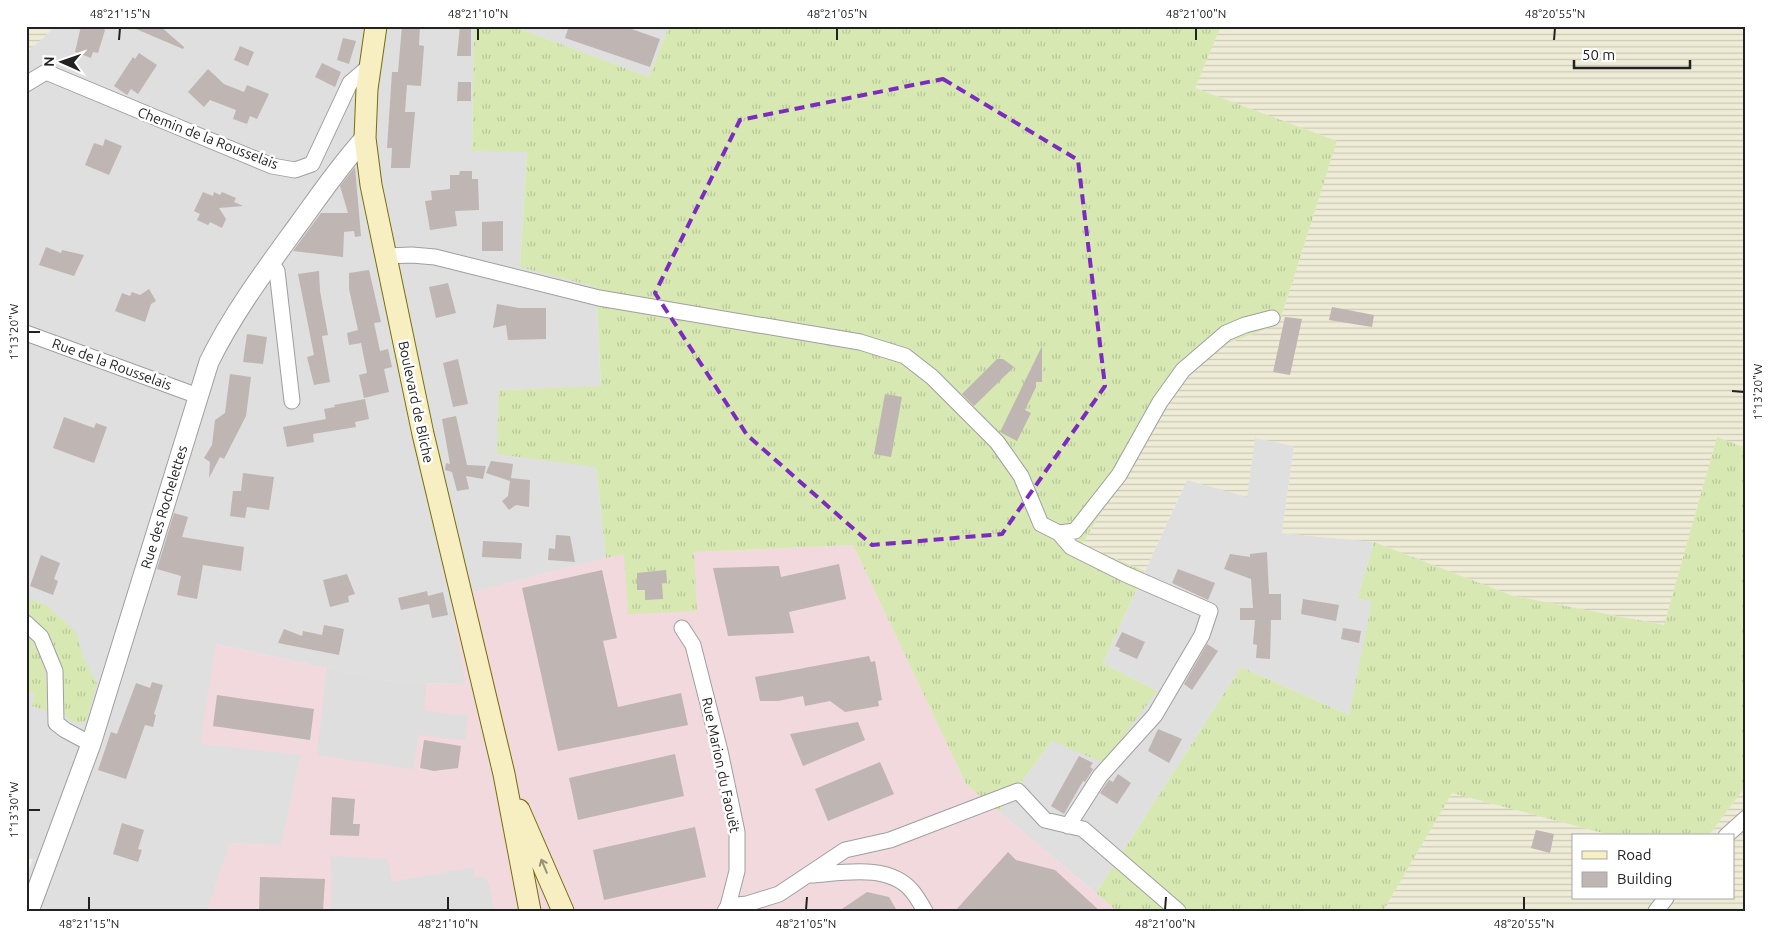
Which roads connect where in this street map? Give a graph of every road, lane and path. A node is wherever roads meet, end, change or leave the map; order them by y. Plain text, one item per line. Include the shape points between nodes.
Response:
1 (376, 26) edge
2 (371, 65) junction
3 (26, 84) edge
4 (365, 138) junction
5 (385, 256) junction
6 (271, 263) junction
7 (1272, 318) dead end
8 (26, 332) edge
9 (198, 396) junction
10 (292, 401) dead end
11 (1060, 533) junction
12 (26, 623) edge
13 (682, 628) dead end
14 (91, 744) junction
15 (504, 774) junction
16 (1746, 818) edge
17 (1068, 826) junction
18 (1728, 834) edge
19 (811, 875) junction
20 (1664, 900) edge
21 (727, 909) edge
22 (29, 911) edge
23 (530, 911) edge
24 (563, 911) edge
25 (925, 911) edge
26 (1178, 911) edge
27 (1656, 911) edge

1 - 2 main road, Boulevard de Bliche
2 - 3 street, Chemin de la Rousselais via 350,83 312,164 295,170 272,166 46,72
2 - 4 main road, Boulevard de Bliche
4 - 5 main road, Boulevard de Bliche
4 - 6 street, Rue des Rochelettes
5 - 11 street via 412,254 435,257 599,298 860,342 905,356 932,377 997,442 1021,476 1042,524
5 - 15 main road, Boulevard de Bliche via 423,434
6 - 9 street, Rue des Rochelettes via 222,336
6 - 10 street via 277,271
7 - 11 street via 1226,333 1183,370 1160,402 1119,475 1075,531
8 - 9 street, Rue de la Rousselais
9 - 14 street, Rue des Rochelettes
11 - 17 street via 1071,546 1210,611 1202,635 1155,715 1100,776
12 - 14 street via 41,637 55,671 56,722
13 - 21 street, Rue Marion du Faouët via 693,645 737,832 737,871
14 - 22 street, Rue des Rochelettes
15 - 23 main road, Boulevard de Bliche
24 -> 15 main road, Boulevard de Bliche
16 - 18 street
17 - 19 street, Rue Marion du Faouët via 1045,820 1018,791 890,840 845,850
17 - 26 street via 1083,829
19 - 21 street, Rue Marion du Faouët via 779,894
19 - 25 street via 869,871 893,878 911,890
20 - 27 street

